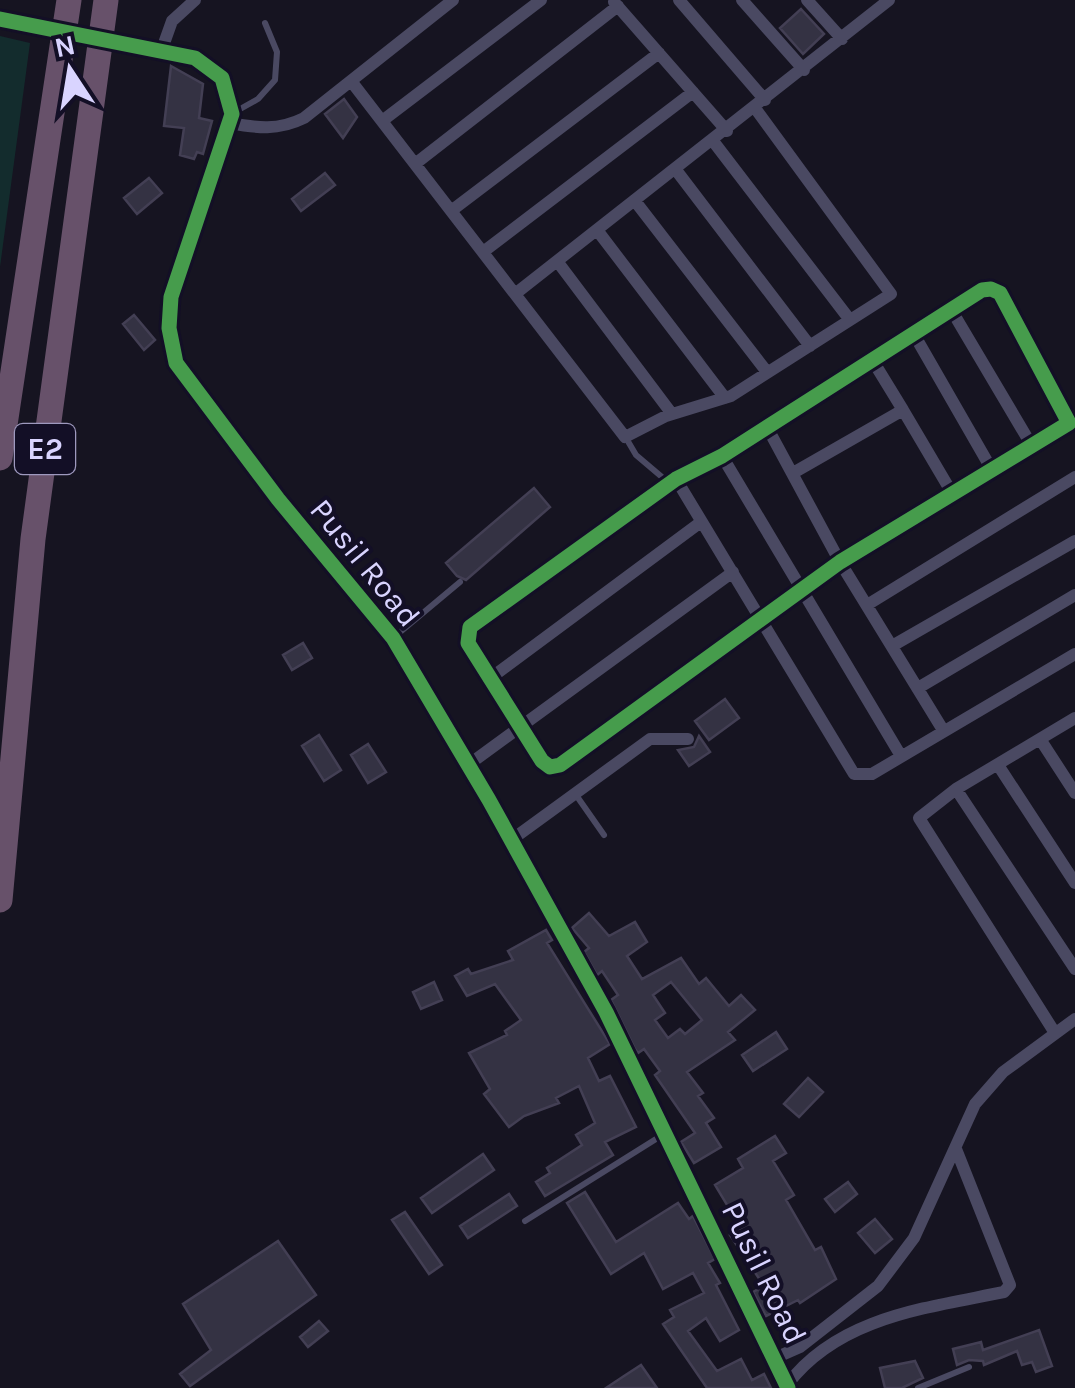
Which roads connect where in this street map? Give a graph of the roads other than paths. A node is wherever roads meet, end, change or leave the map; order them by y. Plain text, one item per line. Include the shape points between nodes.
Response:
1 (69, 0) edge
2 (106, 0) edge
3 (195, 0) edge
4 (453, 0) edge
5 (541, 0) edge
6 (679, 0) edge
7 (742, 0) edge
8 (807, 0) edge
9 (882, 2) edge
10 (615, 3) edge
11 (0, 19) edge
12 (265, 22) dead end
13 (842, 39) junction
14 (162, 49) junction
15 (659, 53) junction
16 (804, 70) junction
17 (351, 80) junction
18 (693, 92) junction
19 (760, 104) junction
20 (230, 119) junction
21 (382, 121) junction
22 (726, 131) junction
23 (713, 141) junction
24 (415, 164) junction
25 (676, 170) junction
26 (635, 202) junction
27 (451, 210) junction
28 (598, 230) junction
29 (483, 252) junction
30 (557, 261) junction
31 (515, 294) junction
32 (952, 311) junction
33 (850, 320) junction
34 (915, 336) junction
35 (810, 346) junction
36 (873, 361) junction
37 (768, 372) junction
38 (725, 398) junction
39 (903, 410) junction
40 (672, 414) junction
41 (767, 426) junction
42 (1072, 428) edge
43 (625, 437) junction
44 (1032, 446) junction
45 (722, 456) junction
46 (0, 458) edge
47 (992, 470) junction
48 (793, 473) junction
49 (1075, 478) edge
50 (673, 482) junction
51 (952, 493) junction
52 (701, 522) junction
53 (1075, 541) edge
54 (840, 562) junction
55 (733, 572) junction
56 (460, 582) dead end
57 (801, 589) junction
58 (1075, 595) edge
59 (867, 605) junction
60 (760, 617) junction
61 (393, 638) junction
62 (892, 646) junction
63 (1075, 654) edge
64 (492, 677) junction
65 (918, 688) junction
66 (1075, 718) edge
67 (522, 728) junction
68 (943, 730) junction
69 (688, 739) dead end
70 (1040, 739) junction
71 (901, 756) junction
72 (998, 765) junction
73 (468, 766) junction
74 (956, 789) junction
75 (575, 793) junction
76 (1075, 793) edge
77 (604, 835) dead end
78 (510, 841) junction
79 (1075, 883) edge
80 (0, 900) edge
81 (1075, 969) edge
82 (1075, 1020) edge
83 (1055, 1033) junction
84 (665, 1133) junction
85 (956, 1149) junction
86 (525, 1221) dead end
87 (775, 1358) junction
88 (969, 1367) dead end
89 (788, 1386) edge
90 (918, 1388) edge

1 - 46 highway, E2
2 - 80 highway, E2 via 33,539
3 - 14 street via 172,21
4 - 17 street
5 - 21 street
6 - 19 street
7 - 16 street
8 - 13 street
9 - 13 street
10 - 15 street
10 - 24 street
11 - 14 street, bridge
12 - 20 lane via 277,52 276,80
13 - 16 street
14 - 20 street via 196,58 222,78
15 - 18 street
15 - 27 street
16 - 19 street
17 - 20 street via 286,127 262,129
17 - 21 street
18 - 22 street
18 - 29 street
19 - 22 street
19 - 33 street via 891,294
20 - 61 street, Pusil Road via 171,297 176,363
21 - 24 street
22 - 23 street
23 - 25 street
23 - 33 street
24 - 27 street
25 - 26 street
25 - 35 street
26 - 28 street
26 - 37 street
27 - 29 street
28 - 30 street
28 - 38 street
29 - 31 street
30 - 31 street
30 - 40 street
31 - 43 street
32 - 34 street
32 - 42 street via 982,290 1000,293
32 - 44 street
33 - 35 street
34 - 36 street
34 - 47 street
35 - 37 street
36 - 39 street
36 - 41 street
37 - 38 street
38 - 40 street
39 - 48 street
39 - 51 street
40 - 43 street
41 - 45 street
41 - 48 street
42 - 44 street
43 - 50 lane via 636,455
44 - 47 street
45 - 50 street
45 - 57 street
47 - 51 street
48 - 54 street
49 - 59 street
50 - 52 street
50 - 64 street via 470,627 468,643
51 - 54 street
52 - 55 street
52 - 64 street
53 - 62 street
54 - 57 street
54 - 59 street
55 - 60 street
55 - 67 street
56 - 61 lane
57 - 60 street
57 - 71 street
58 - 65 street
59 - 62 street
60 - 67 street via 560,764 550,768 542,761
60 - 71 street via 854,774 872,774
61 - 73 street, Pusil Road
62 - 65 street
63 - 68 street
64 - 67 street
65 - 68 street
66 - 70 street
67 - 73 street
68 - 71 street
69 - 75 street via 650,738
70 - 72 street
70 - 76 street
72 - 74 street
72 - 79 street
73 - 78 street, Pusil Road
74 - 81 street
74 - 83 street via 926,809 922,826
75 - 77 lane
75 - 78 street
78 - 84 street, Pusil Road
82 - 83 street
83 - 85 street via 987,1088
84 - 86 lane
84 - 87 street, Pusil Road
85 - 87 street via 914,1238 889,1274 800,1347
85 - 89 street via 1010,1285 1004,1292 858,1328 808,1357
87 - 89 street, Pusil Road
88 - 90 lane

